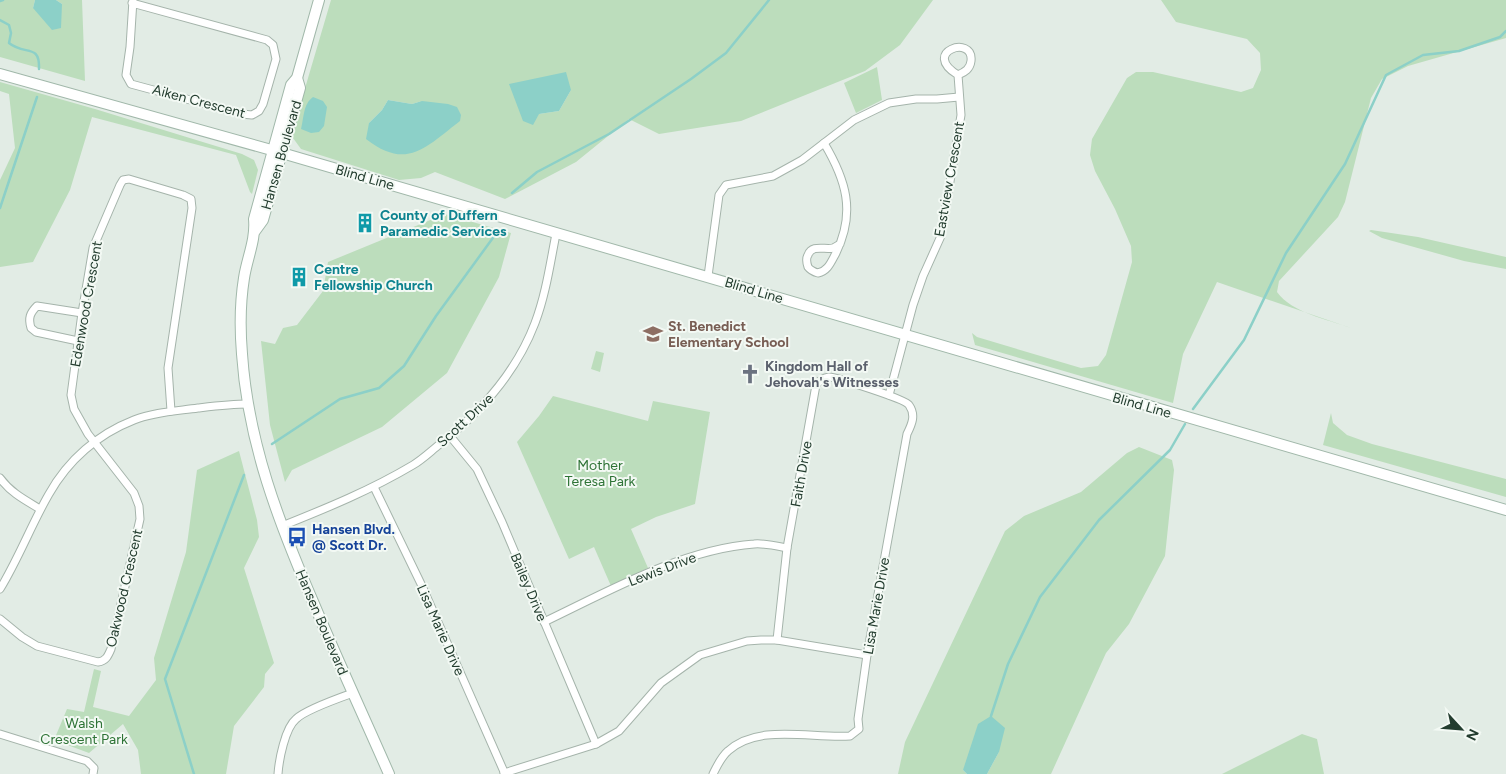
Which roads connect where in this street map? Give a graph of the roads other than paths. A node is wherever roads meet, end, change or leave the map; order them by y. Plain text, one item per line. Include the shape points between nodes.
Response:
1 (319, 0) edge
2 (133, 2) edge
3 (0, 74) edge
4 (958, 75) dead end
5 (959, 98) junction
6 (824, 143) junction
7 (277, 151) junction
8 (556, 234) junction
9 (840, 244) junction
10 (708, 276) junction
11 (82, 313) junction
12 (905, 335) junction
13 (78, 341) junction
14 (889, 395) junction
15 (248, 404) junction
16 (171, 411) junction
17 (450, 436) junction
18 (94, 442) junction
19 (0, 478) edge
20 (374, 487) junction
21 (40, 509) junction
22 (1506, 510) edge
23 (282, 526) junction
24 (788, 548) junction
25 (0, 589) edge
26 (0, 619) edge
27 (544, 622) junction
28 (777, 640) junction
29 (867, 655) junction
30 (353, 693) junction
31 (0, 734) edge
32 (596, 744) junction
33 (505, 773) edge
34 (93, 774) edge
35 (278, 774) edge
36 (389, 774) edge
37 (713, 774) edge

1 - 7 street, Hansen Boulevard via 297,78 300,88
2 - 2 street, Aiken Crescent via 267,40 273,45 276,60 259,111 252,116 242,114 131,84 126,75
3 - 7 street, Blind Line
4 - 5 street, Eastview Crescent
5 - 6 street via 889,103 854,120
5 - 12 street, Eastview Crescent via 960,115 942,236 923,276
6 - 9 street via 843,180 848,202 848,217
6 - 10 street via 802,160 772,176 726,185 719,195
7 - 8 street, Blind Line
7 - 15 street, Hansen Boulevard via 263,220 255,231 244,278 242,354
8 - 10 street, Blind Line
8 - 17 street, Scott Drive via 540,307 523,348 494,393
9 - 9 street via 828,268 818,273 810,270 807,258 812,250
10 - 12 street, Blind Line
11 - 13 street, Edenwood Crescent
11 - 13 street via 37,306 29,318 31,328 36,332
11 - 16 street, Edenwood Crescent via 93,248 123,180 129,179 191,199 168,368
12 - 14 street
12 - 22 street, Blind Line
13 - 18 street, Edenwood Crescent via 71,395 74,409
14 - 24 street, Faith Drive via 830,377 816,385
14 - 29 street, Lisa Marie Drive via 906,402 912,410 913,422 907,434
15 - 16 street
15 - 23 street, Hansen Boulevard via 260,463
16 - 18 street via 135,420
17 - 20 street, Scott Drive via 415,464
17 - 27 street, Bailey Drive via 477,469
18 - 21 street via 75,458
18 - 26 street, Oakwood Crescent via 134,493 140,519 108,657 98,662 38,646 22,638
19 - 21 street via 18,497
20 - 23 street, Scott Drive
20 - 33 street, Lisa Marie Drive
21 - 25 street
23 - 30 street, Hansen Boulevard
24 - 27 street, Lewis Drive via 755,543 691,557
24 - 28 street, Faith Drive
27 - 32 street, Bailey Drive
28 - 29 street
28 - 32 street via 747,642 700,655 661,683 619,731
29 - 37 street, Lisa Marie Drive via 859,729 854,734 844,737 783,735 751,739 728,752
30 - 35 street via 294,720
30 - 36 street, Hansen Boulevard
31 - 34 street via 87,761 94,768
32 - 33 street

